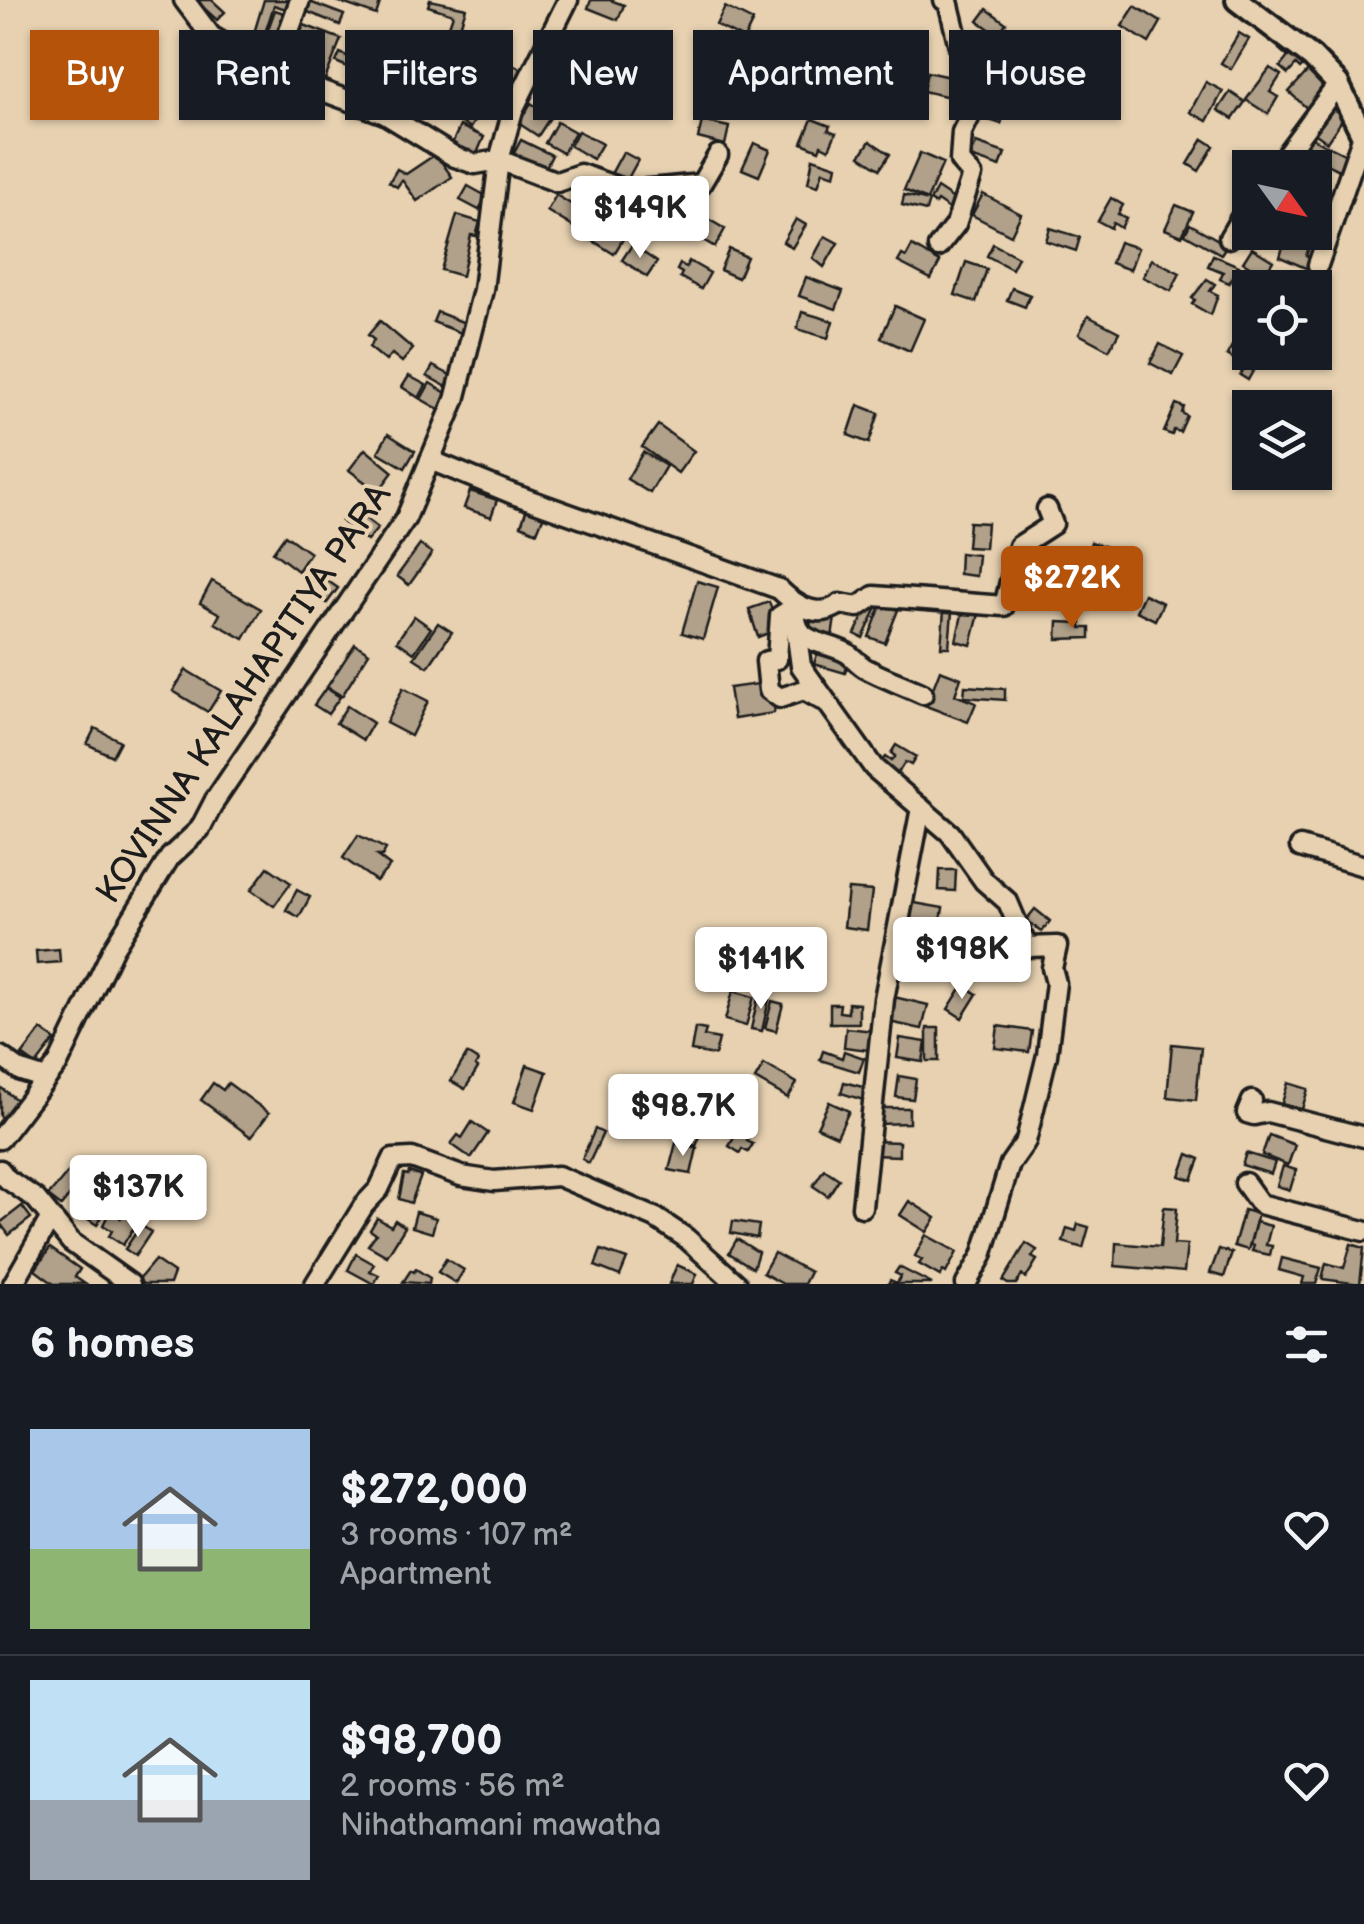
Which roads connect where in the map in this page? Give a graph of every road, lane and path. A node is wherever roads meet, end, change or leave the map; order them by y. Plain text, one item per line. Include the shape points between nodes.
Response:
1 (184, 0) edge
2 (300, 0) edge
3 (568, 0) edge
4 (944, 0) edge
5 (1237, 0) edge
6 (206, 30) edge
7 (289, 30) edge
8 (1338, 84) junction
9 (325, 92) edge
10 (1364, 136) edge
11 (1289, 150) edge
12 (718, 155) dead end
13 (499, 160) junction
14 (1232, 233) edge
15 (1229, 238) dead end
16 (938, 247) dead end
17 (1318, 265) dead end
18 (430, 460) junction
19 (1047, 509) dead end
20 (796, 614) junction
21 (923, 694) dead end
22 (838, 714) junction
23 (921, 808) junction
24 (1300, 847) dead end
25 (1364, 866) edge
26 (0, 1056) edge
27 (46, 1079) junction
28 (1252, 1101) dead end
29 (1364, 1137) edge
30 (0, 1139) edge
31 (3, 1175) edge
32 (1245, 1183) dead end
33 (862, 1207) dead end
34 (50, 1219) junction
35 (1364, 1231) edge
36 (13, 1284) edge
37 (130, 1284) edge
38 (315, 1284) edge
39 (737, 1284) edge
40 (966, 1284) edge

1 - 6 street
2 - 7 street
3 - 13 street, KOVINNA KALAHAPITIYA PARA via 513,110
4 - 16 street via 966,75 970,116 960,161 972,175 956,224
5 - 8 street
8 - 10 street
8 - 11 street
9 - 13 street via 386,114 455,157 475,164
10 - 17 street
12 - 13 street via 701,184 629,191 580,174 557,182
13 - 18 street, KOVINNA KALAHAPITIYA PARA via 483,290 455,400
14 - 15 street
18 - 20 street via 779,589
18 - 27 street, KOVINNA KALAHAPITIYA PARA via 406,518 350,604 200,829 170,857
19 - 20 street via 1054,524 1019,546 1004,606 874,596 858,607 840,604
20 - 21 street via 803,634
20 - 22 street via 801,666
20 - 22 street via 780,616 777,659 766,661 769,690 780,698 812,692
22 - 23 street via 874,768
23 - 33 street via 884,1000
23 - 40 street via 1008,902 1027,947 1057,946 1047,1056 1026,1141 1010,1164 982,1256
24 - 25 street
26 - 27 street
27 - 30 street, KOVINNA KALAHAPITIYA PARA
28 - 29 street via 1247,1112 1254,1116 1268,1112
31 - 34 street via 36,1199
32 - 35 street via 1260,1204
34 - 36 street
34 - 37 street
38 - 39 street via 393,1159 412,1158 494,1182 558,1176 656,1218

